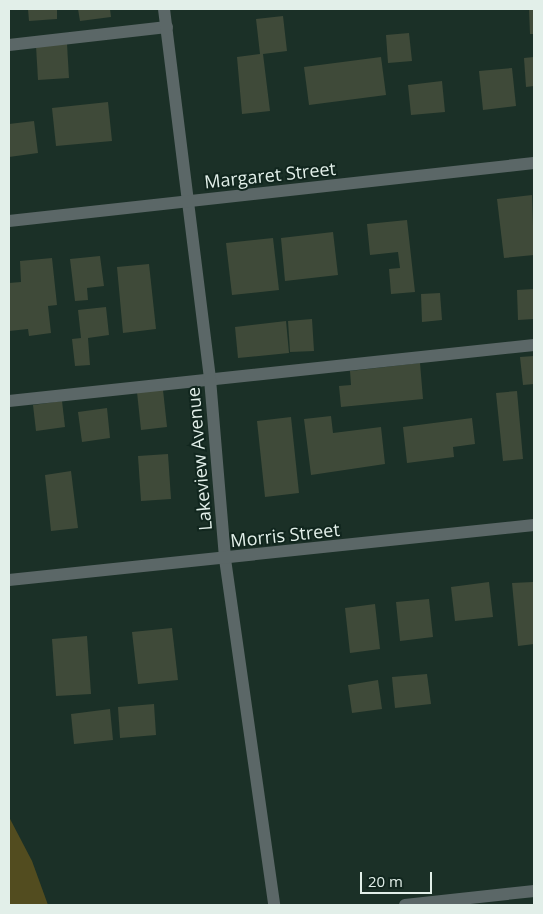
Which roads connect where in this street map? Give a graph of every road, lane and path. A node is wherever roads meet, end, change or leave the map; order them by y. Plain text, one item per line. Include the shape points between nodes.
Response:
1 (164, 9) edge
2 (167, 27) junction
3 (9, 45) edge
4 (534, 163) edge
5 (188, 202) junction
6 (9, 221) edge
7 (534, 345) edge
8 (210, 379) junction
9 (9, 401) edge
10 (534, 525) edge
11 (225, 558) junction
12 (9, 580) edge
13 (534, 890) edge
14 (274, 905) edge
15 (405, 905) edge

1 - 2 street, Lakeview Avenue
2 - 3 street
2 - 5 street, Lakeview Avenue
4 - 5 street, Margaret Street
5 - 6 street, Margaret Street
5 - 8 street, Lakeview Avenue
7 - 8 street
8 - 9 street
8 - 11 street, Lakeview Avenue
10 - 11 street, Morris Street
11 - 12 street, Morris Street
11 - 14 street, Lakeview Avenue
13 - 15 street

